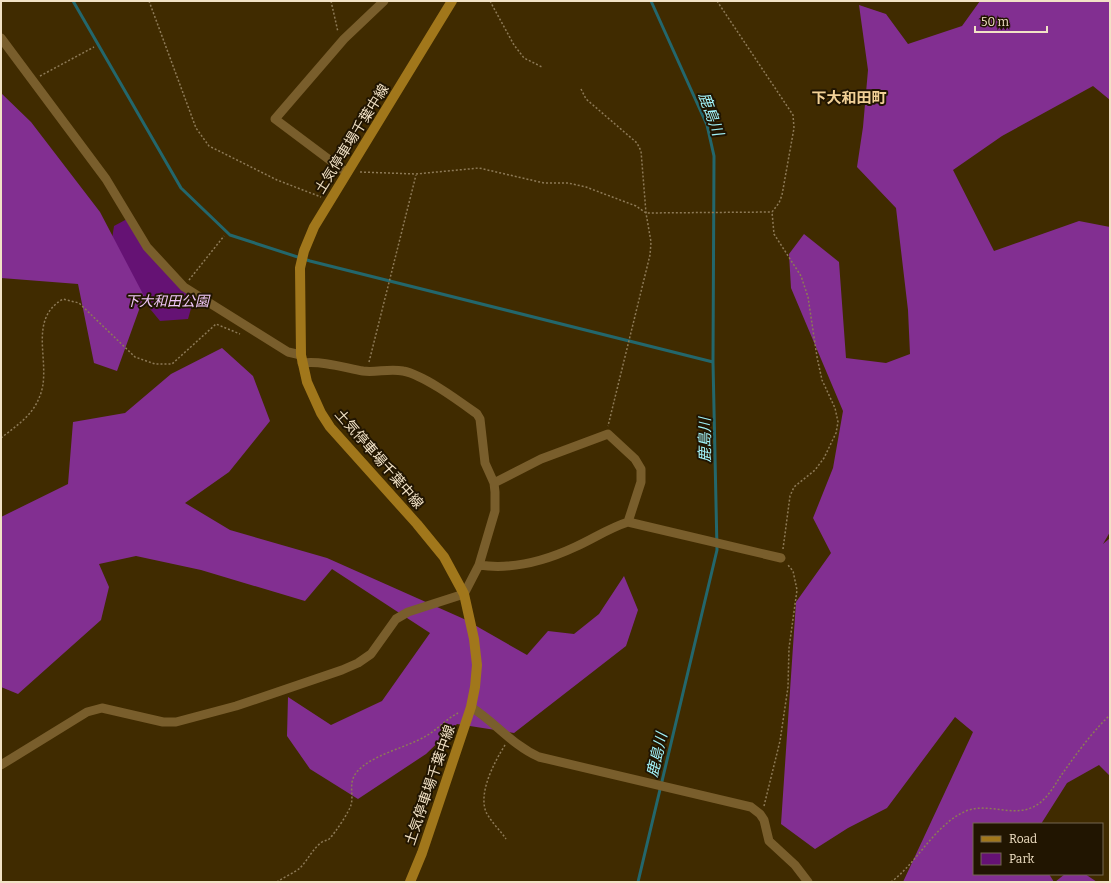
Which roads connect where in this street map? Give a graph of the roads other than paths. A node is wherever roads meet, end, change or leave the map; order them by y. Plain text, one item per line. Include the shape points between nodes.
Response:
1 (384, 1) edge
2 (452, 1) edge
3 (1, 38) edge
4 (348, 171) junction
5 (301, 359) junction
6 (494, 483) junction
7 (628, 522) junction
8 (781, 558) road end
9 (479, 565) junction
10 (464, 594) junction
11 (470, 710) junction
12 (1, 765) edge
13 (410, 882) edge
14 (808, 882) edge

1 - 4 street via 341,42 275,119
2 - 4 main road, 土気停車場千葉中線
3 - 5 street via 106,179 147,247 184,287
4 - 5 main road, 土気停車場千葉中線 via 314,227 304,251 300,268
5 - 6 street via 367,371 404,371 446,392 477,414 480,419 485,463
5 - 10 main road, 土気停車場千葉中線 via 314,398 330,427 444,557
6 - 7 street via 541,459 608,434 635,459 641,469 641,482
6 - 9 street via 494,511
7 - 8 street
7 - 9 street via 538,562 504,566
9 - 10 street
10 - 11 main road, 土気停車場千葉中線 via 477,665
10 - 12 street via 408,612 396,619 371,654 342,670 228,708 176,722 163,722 102,708 87,712
11 - 13 main road, 土気停車場千葉中線
11 - 14 street via 480,713 525,751 539,757 751,807 762,816 769,841 795,865

